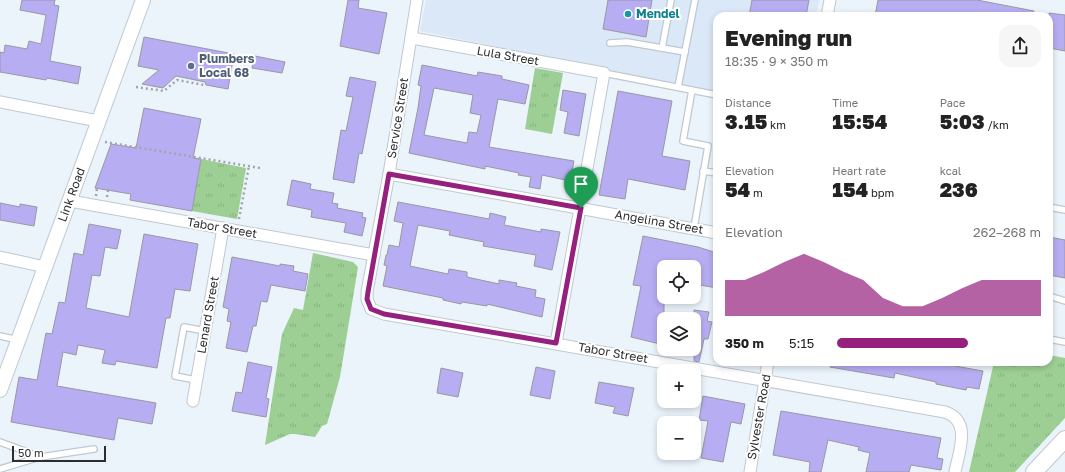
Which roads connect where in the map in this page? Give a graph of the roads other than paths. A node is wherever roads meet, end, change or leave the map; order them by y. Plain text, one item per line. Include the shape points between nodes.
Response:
1 (143, 0) edge
2 (418, 0) edge
3 (671, 0) edge
4 (695, 0) edge
5 (830, 0) edge
6 (828, 12) edge
7 (412, 38) junction
8 (610, 43) dead end
9 (662, 48) junction
10 (685, 52) junction
11 (604, 74) junction
12 (678, 87) junction
13 (692, 90) junction
14 (713, 93) edge
15 (0, 102) edge
16 (98, 121) junction
17 (703, 171) junction
18 (713, 172) edge
19 (389, 174) junction
20 (70, 201) junction
21 (581, 208) junction
22 (1053, 208) edge
23 (1065, 210) edge
24 (223, 228) junction
25 (694, 228) junction
26 (713, 232) edge
27 (374, 255) junction
28 (0, 257) edge
29 (44, 267) junction
30 (1053, 298) edge
31 (1065, 302) edge
32 (368, 306) joint
33 (205, 331) junction
34 (0, 336) edge
35 (18, 340) junction
36 (1053, 340) edge
37 (1065, 342) edge
38 (556, 343) junction
39 (767, 366) edge
40 (196, 380) junction
41 (765, 380) junction
42 (0, 390) edge
43 (193, 401) dead end
44 (1065, 439) edge
45 (0, 442) edge
46 (94, 449) dead end
47 (41, 457) junction
48 (0, 469) edge
49 (750, 472) edge
50 (955, 472) edge
51 (1034, 472) edge

1 - 16 street, Link Road
2 - 7 street, Service Street
3 - 9 lane
4 - 10 lane
5 - 6 street
7 - 11 street, Lula Street
7 - 19 street, Service Street
8 - 9 lane via 627,42
9 - 10 lane
10 - 12 lane
11 - 12 lane
11 - 21 street
12 - 13 lane
13 - 14 lane
13 - 17 lane via 683,141 708,146
15 - 16 street
16 - 20 street, Link Road
17 - 18 lane
17 - 25 lane
19 - 21 street, Angelina Street
19 - 27 street, Service Street
20 - 24 street, Tabor Street
20 - 29 street, Link Road
21 - 25 street, Angelina Street
21 - 38 street
22 - 23 lane
24 - 27 street, Tabor Street
24 - 33 street, Lenard Street
25 - 26 street, Angelina Street
27 - 32 street, Service Street
28 - 29 street
29 - 35 street, Link Road
30 - 31 lane
32 - 38 street, Tabor Street via 384,314
33 - 40 street, Lenard Street
33 - 40 lane via 184,327 175,376
34 - 35 lane
35 - 42 street, Link Road
36 - 37 lane
38 - 41 street, Tabor Street
39 - 41 street, Sylvester Road
40 - 43 street, Lenard Street
41 - 49 street, Sylvester Road
41 - 50 street, Tabor Street via 951,414 960,422 962,428
44 - 51 main road
45 - 47 lane
46 - 47 lane
47 - 48 lane

